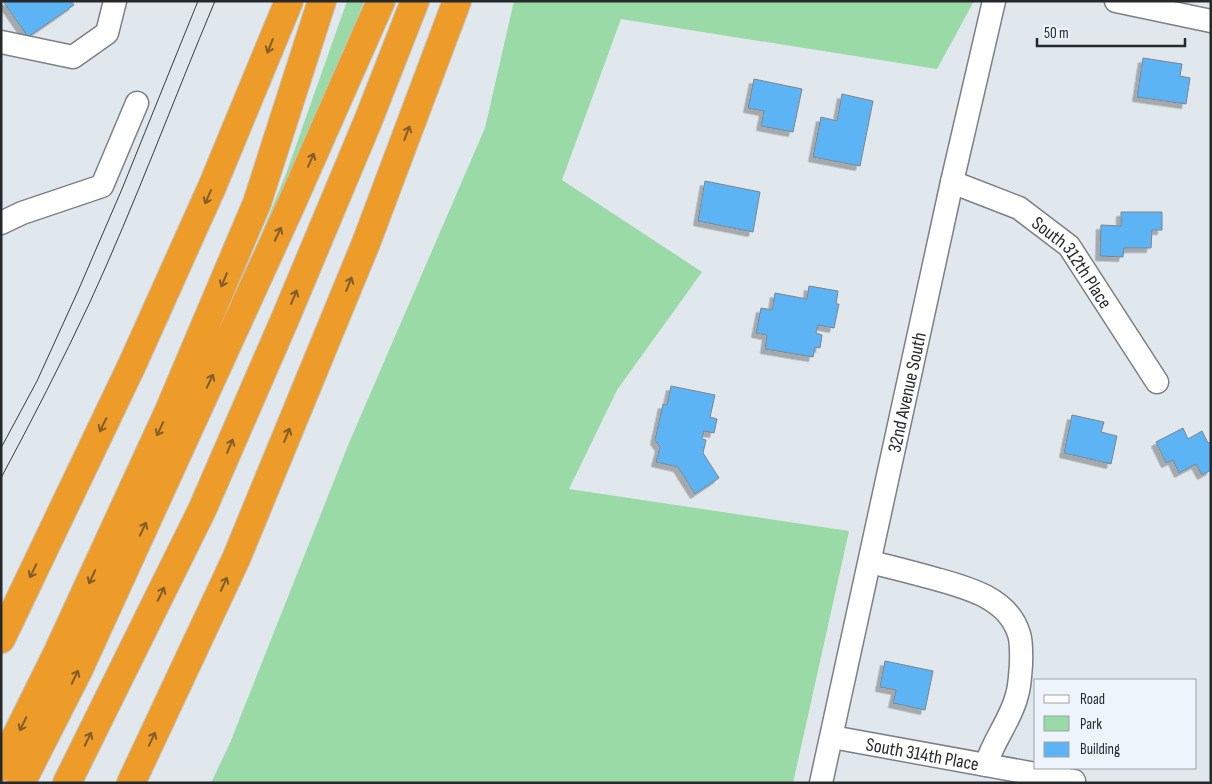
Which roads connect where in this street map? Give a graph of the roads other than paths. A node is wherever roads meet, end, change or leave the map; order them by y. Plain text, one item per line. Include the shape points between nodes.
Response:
1 (115, 1) edge
2 (288, 1) edge
3 (322, 1) edge
4 (381, 1) edge
5 (415, 1) edge
6 (457, 1) edge
7 (994, 1) edge
8 (1116, 1) edge
9 (1211, 21) edge
10 (1, 42) edge
11 (137, 103) dead end
12 (952, 182) junction
13 (1, 223) edge
14 (1157, 382) dead end
15 (870, 562) junction
16 (1, 639) edge
17 (832, 737) junction
18 (986, 765) junction
19 (1, 767) edge
20 (1074, 781) dead end
21 (22, 783) edge
22 (67, 783) edge
23 (131, 783) edge
24 (821, 783) edge

1 - 10 street via 107,33 73,57
2 -> 16 highway via 208,196 132,365
3 -> 19 highway via 257,203 168,413
21 -> 4 highway via 78,671 292,205
22 -> 5 highway via 202,510 285,319
23 -> 6 highway via 236,559 366,243
7 - 12 street, 32nd Avenue South
8 - 9 street
11 - 13 street via 102,186
12 - 14 street, South 312th Place via 1019,208 1069,246
12 - 15 street, 32nd Avenue South
15 - 17 street, 32nd Avenue South
15 - 18 street via 977,592 1006,612 1014,624 1021,654 1017,696
17 - 18 street, South 314th Place
17 - 24 street, 32nd Avenue South
18 - 20 street, South 314th Place

